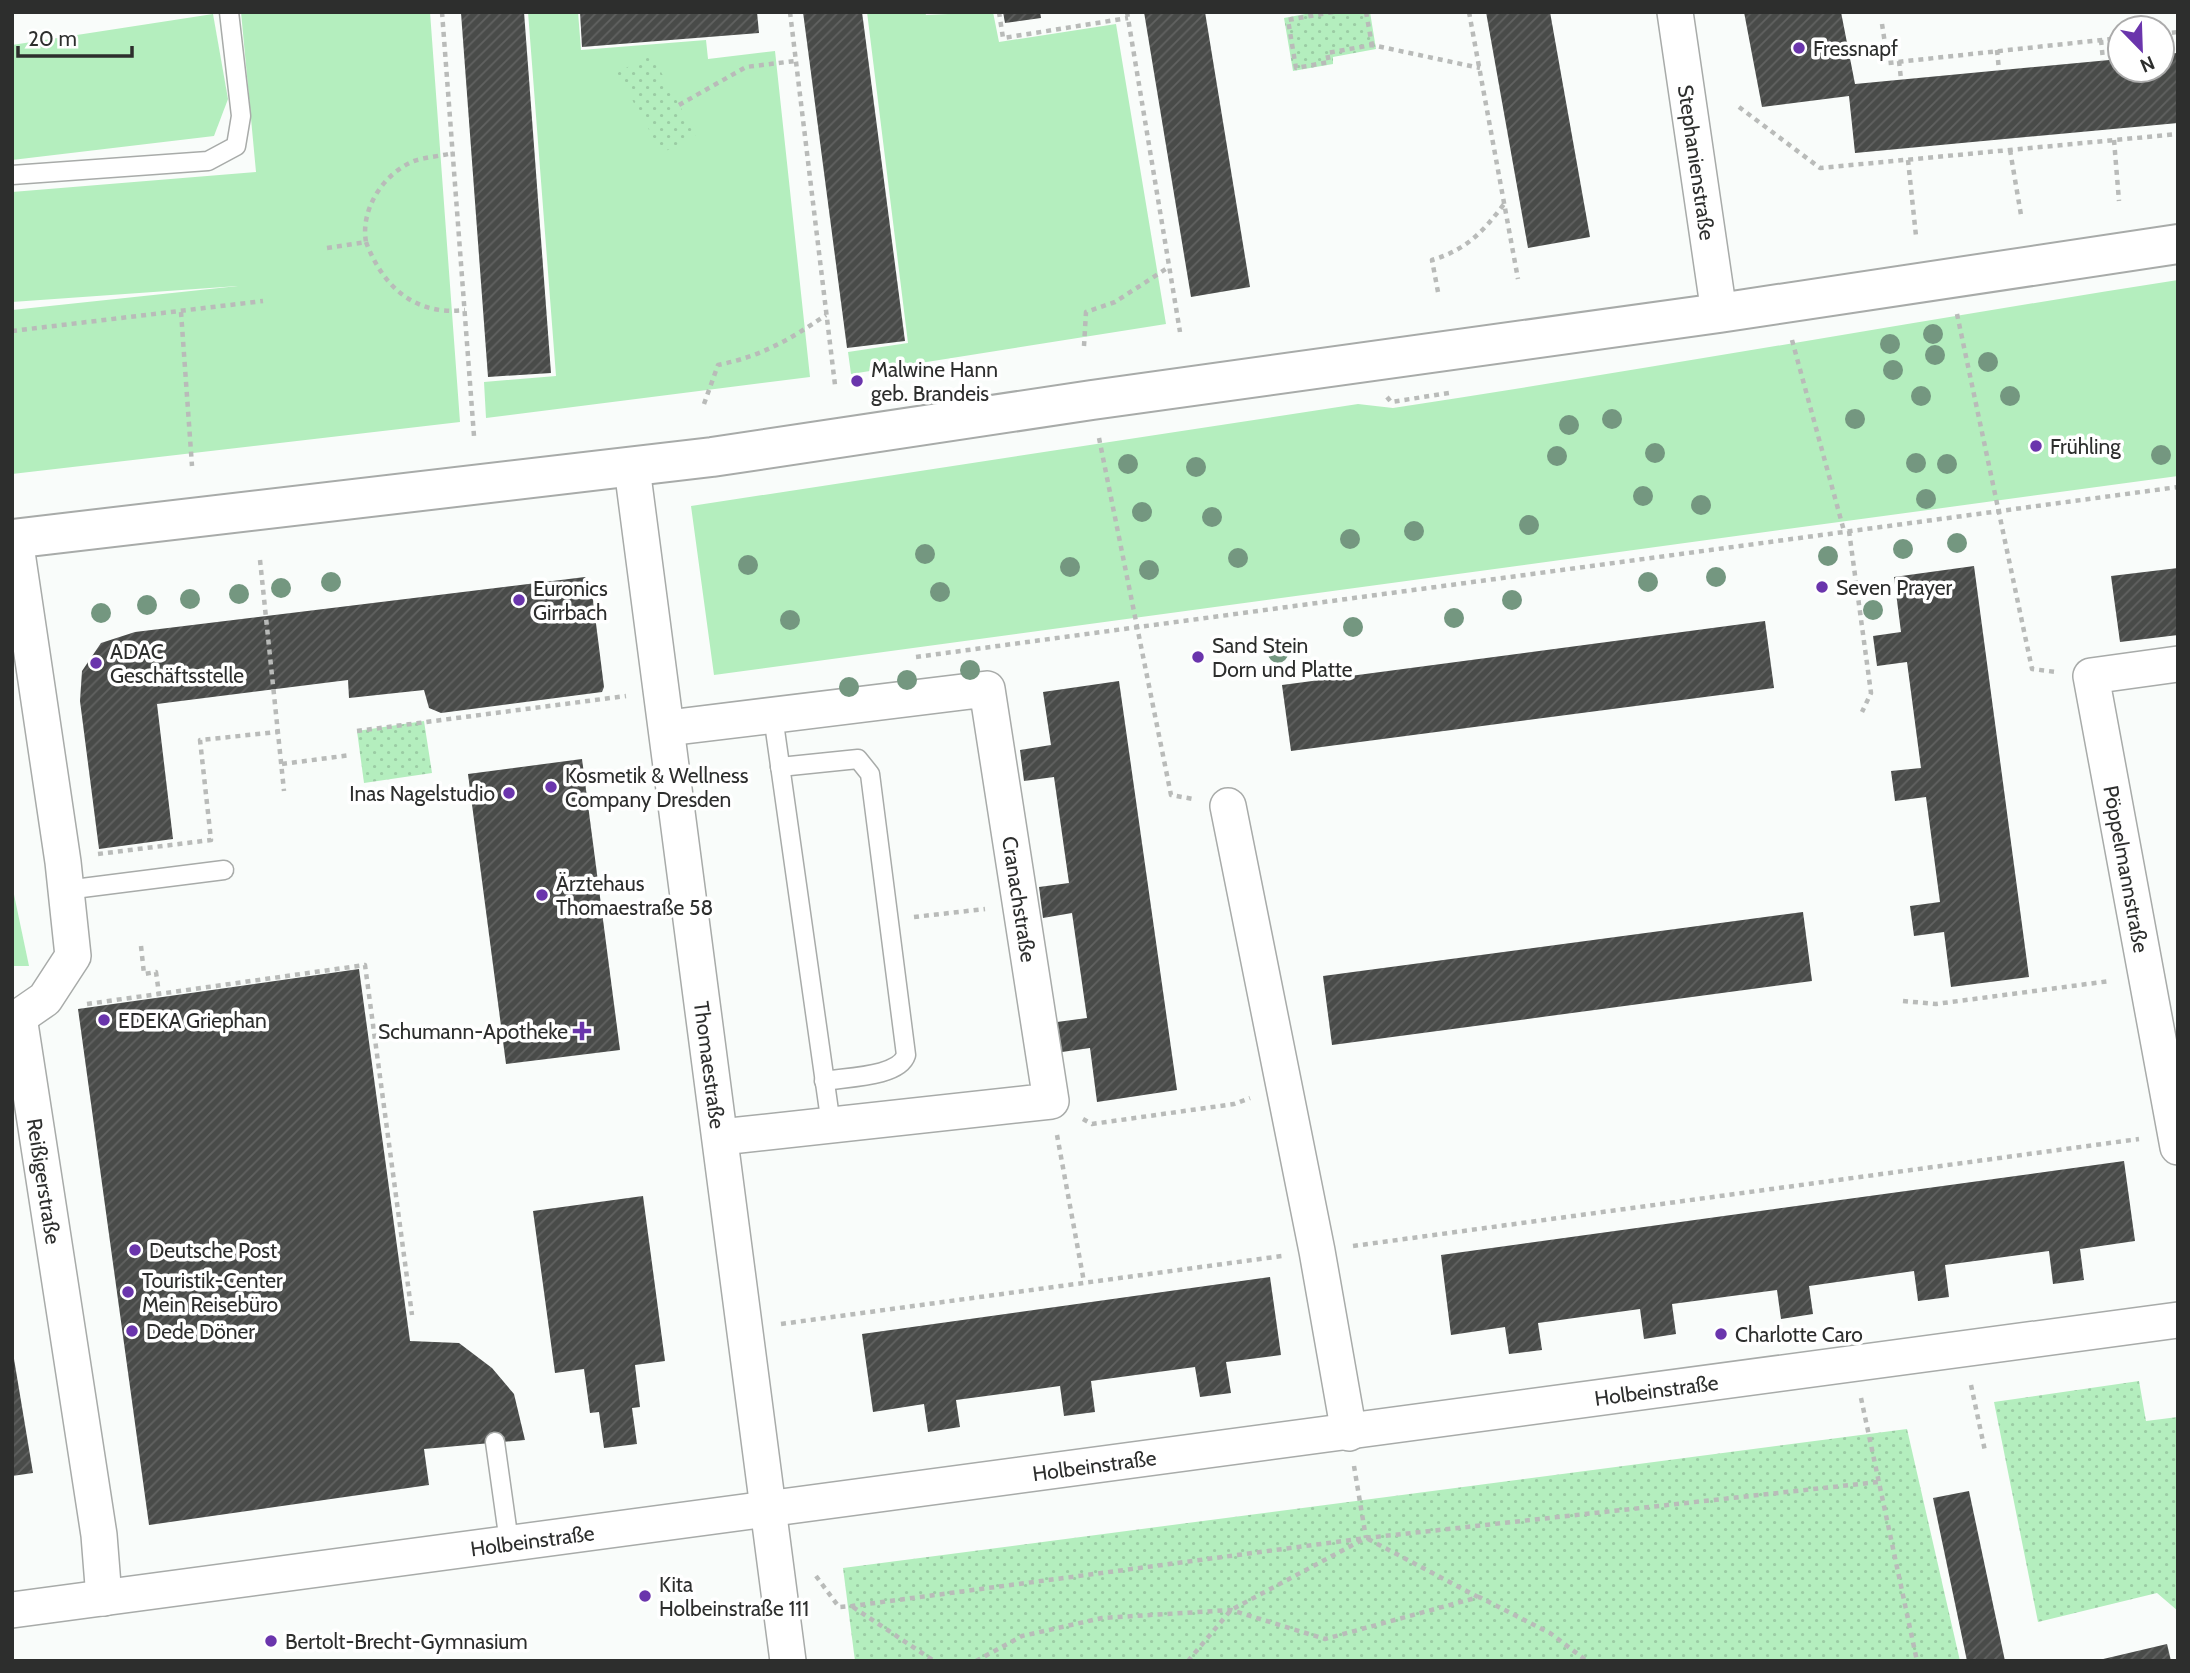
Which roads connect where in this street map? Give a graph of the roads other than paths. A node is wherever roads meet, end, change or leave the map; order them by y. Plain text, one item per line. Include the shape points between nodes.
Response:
1 (229, 12) edge
2 (1675, 12) edge
3 (12, 175) edge
4 (2178, 244) edge
5 (1719, 313) junction
6 (632, 468) junction
7 (13, 539) edge
8 (2178, 664) edge
9 (773, 716) junction
10 (668, 729) junction
11 (780, 767) junction
12 (1228, 806) road end
13 (64, 870) junction
14 (224, 870) dead end
15 (15, 1017) edge
16 (824, 1081) junction
17 (831, 1125) junction
18 (721, 1137) junction
19 (2176, 1140) edge
20 (2178, 1320) edge
21 (1349, 1433) junction
22 (495, 1443) dead end
23 (766, 1511) junction
24 (509, 1542) junction
25 (104, 1598) junction
26 (12, 1610) edge
27 (788, 1661) edge

1 - 3 lane via 241,116 236,146 208,161
2 - 5 street, Stephanienstraße
4 - 5 main road
5 - 6 main road
6 - 7 main road
6 - 10 street, Thomaestraße
7 - 13 street, Reißigerstraße
8 - 19 street, Pöppelmannstraße via 2091,676
9 - 10 street, Cranachstraße
9 - 11 lane
9 - 17 street, Cranachstraße via 987,689 1051,1101
10 - 18 street, Thomaestraße
11 - 16 lane
11 - 16 lane via 858,759 868,768 906,1055 889,1071
12 - 21 street
13 - 14 lane
13 - 15 street, Reißigerstraße via 74,956 45,999
15 - 25 street, Reißigerstraße via 99,1535
16 - 17 lane
17 - 18 street
18 - 23 street, Thomaestraße
20 - 21 street, Holbeinstraße
21 - 23 street, Holbeinstraße
22 - 24 lane
23 - 24 street, Holbeinstraße
23 - 27 street, Thomaestraße
24 - 25 street, Holbeinstraße
25 - 26 street, Holbeinstraße

